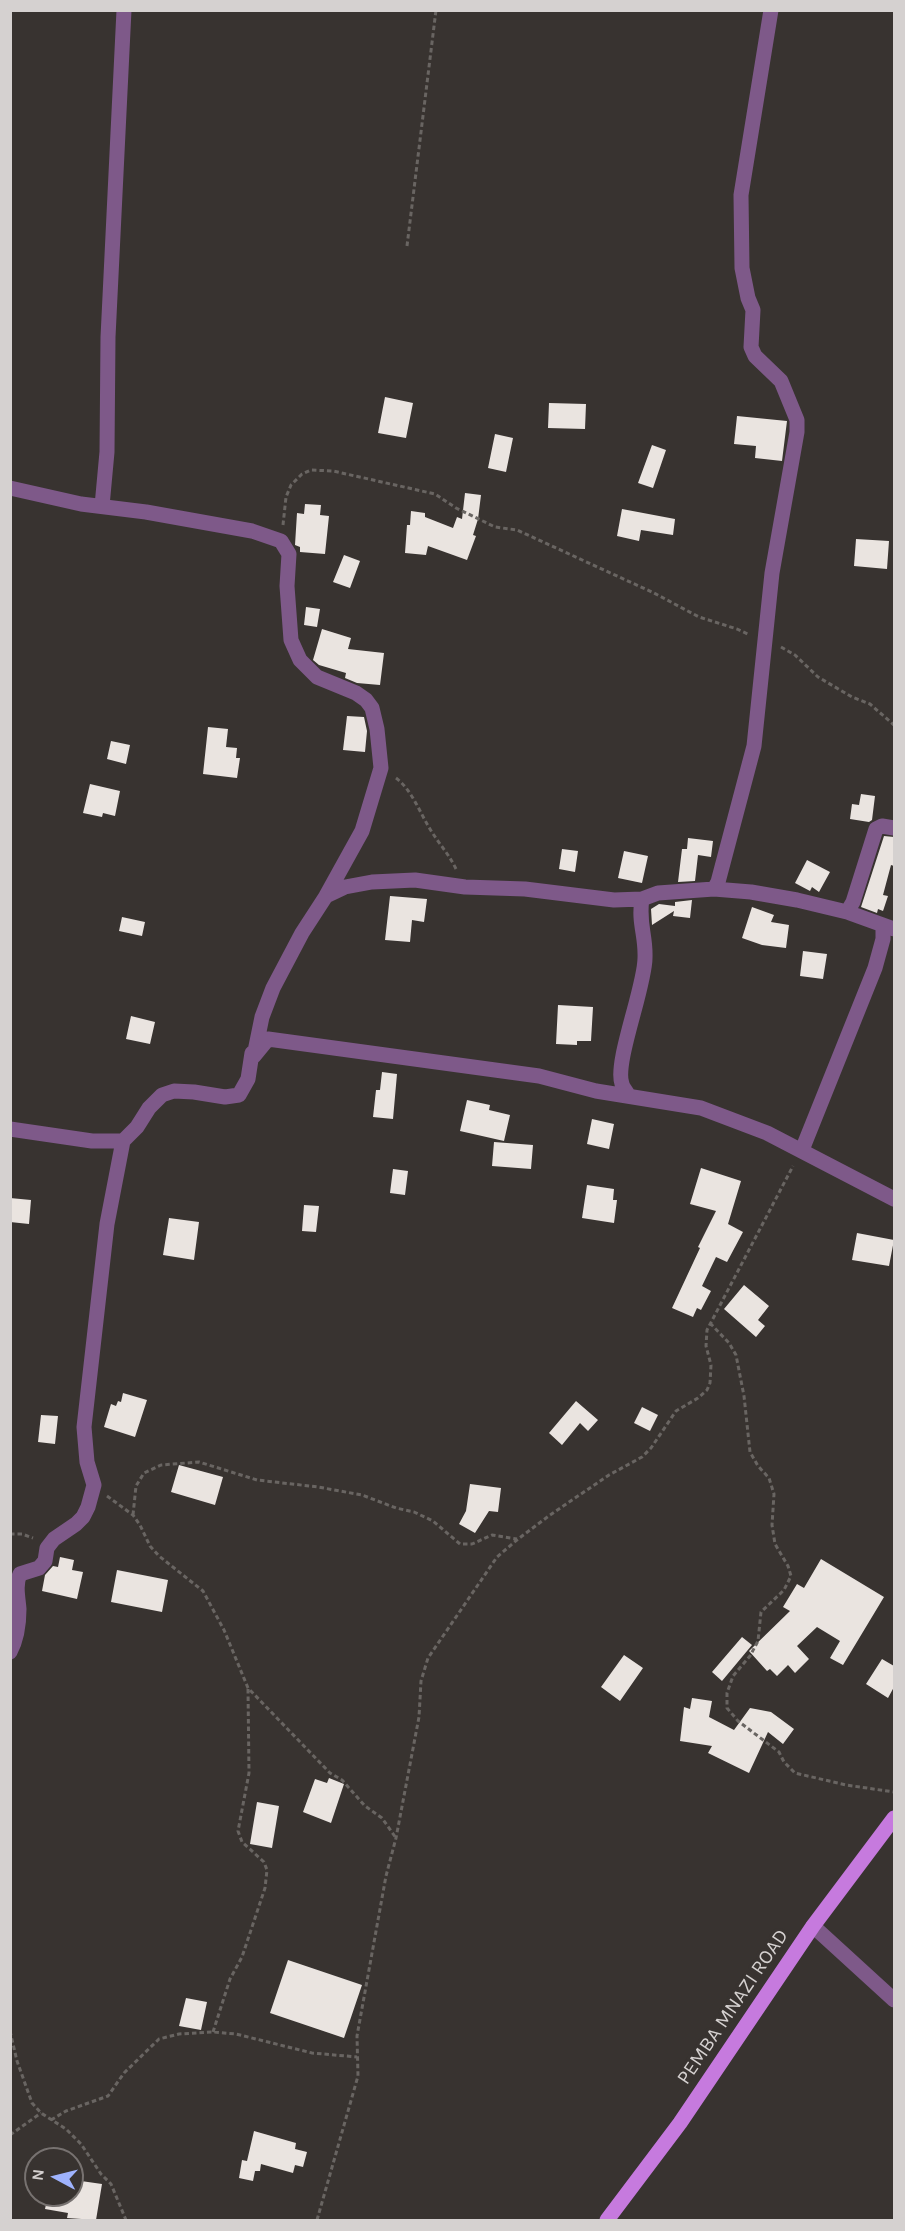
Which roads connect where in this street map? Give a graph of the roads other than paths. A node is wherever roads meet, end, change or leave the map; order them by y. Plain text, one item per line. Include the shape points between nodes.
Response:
1 (124, 10) edge
2 (771, 10) edge
3 (10, 488) edge
4 (102, 506) junction
5 (894, 828) edge
6 (714, 889) junction
7 (326, 897) junction
8 (642, 899) junction
9 (847, 912) junction
10 (889, 927) edge
11 (254, 1056) junction
12 (629, 1095) junction
13 (10, 1129) edge
14 (123, 1141) junction
15 (802, 1150) junction
16 (894, 1199) edge
17 (10, 1652) edge
18 (894, 1818) edge
19 (813, 1926) junction
20 (894, 2001) edge
21 (607, 2220) edge

1 - 4 street
2 - 6 street via 741,195 742,268 753,310 751,346 755,356 781,381 797,420 772,573 754,746
3 - 4 street
4 - 7 street via 252,531 281,541 289,554 291,640 300,660 317,677 366,700 377,729 381,768 362,831
5 - 9 street via 876,829
6 - 8 street via 658,893
6 - 9 street via 751,892
7 - 8 street via 345,887 415,880 614,900
7 - 11 street via 273,988
8 - 12 street via 639,915 645,958 643,977 622,1063 621,1082
9 - 10 street
10 - 15 street
11 - 12 street via 268,1039 539,1076
11 - 14 street via 252,1053 248,1079 239,1095 174,1091 162,1095
12 - 15 street via 701,1108
13 - 14 street via 92,1141
14 - 17 street via 107,1224 84,1427 94,1485 83,1517 47,1548 39,1568 23,1572 18,1579 16,1639
15 - 16 street
18 - 19 main road, PEMBA MNAZI ROAD
19 - 20 street
19 - 21 main road, PEMBA MNAZI ROAD via 680,2123

